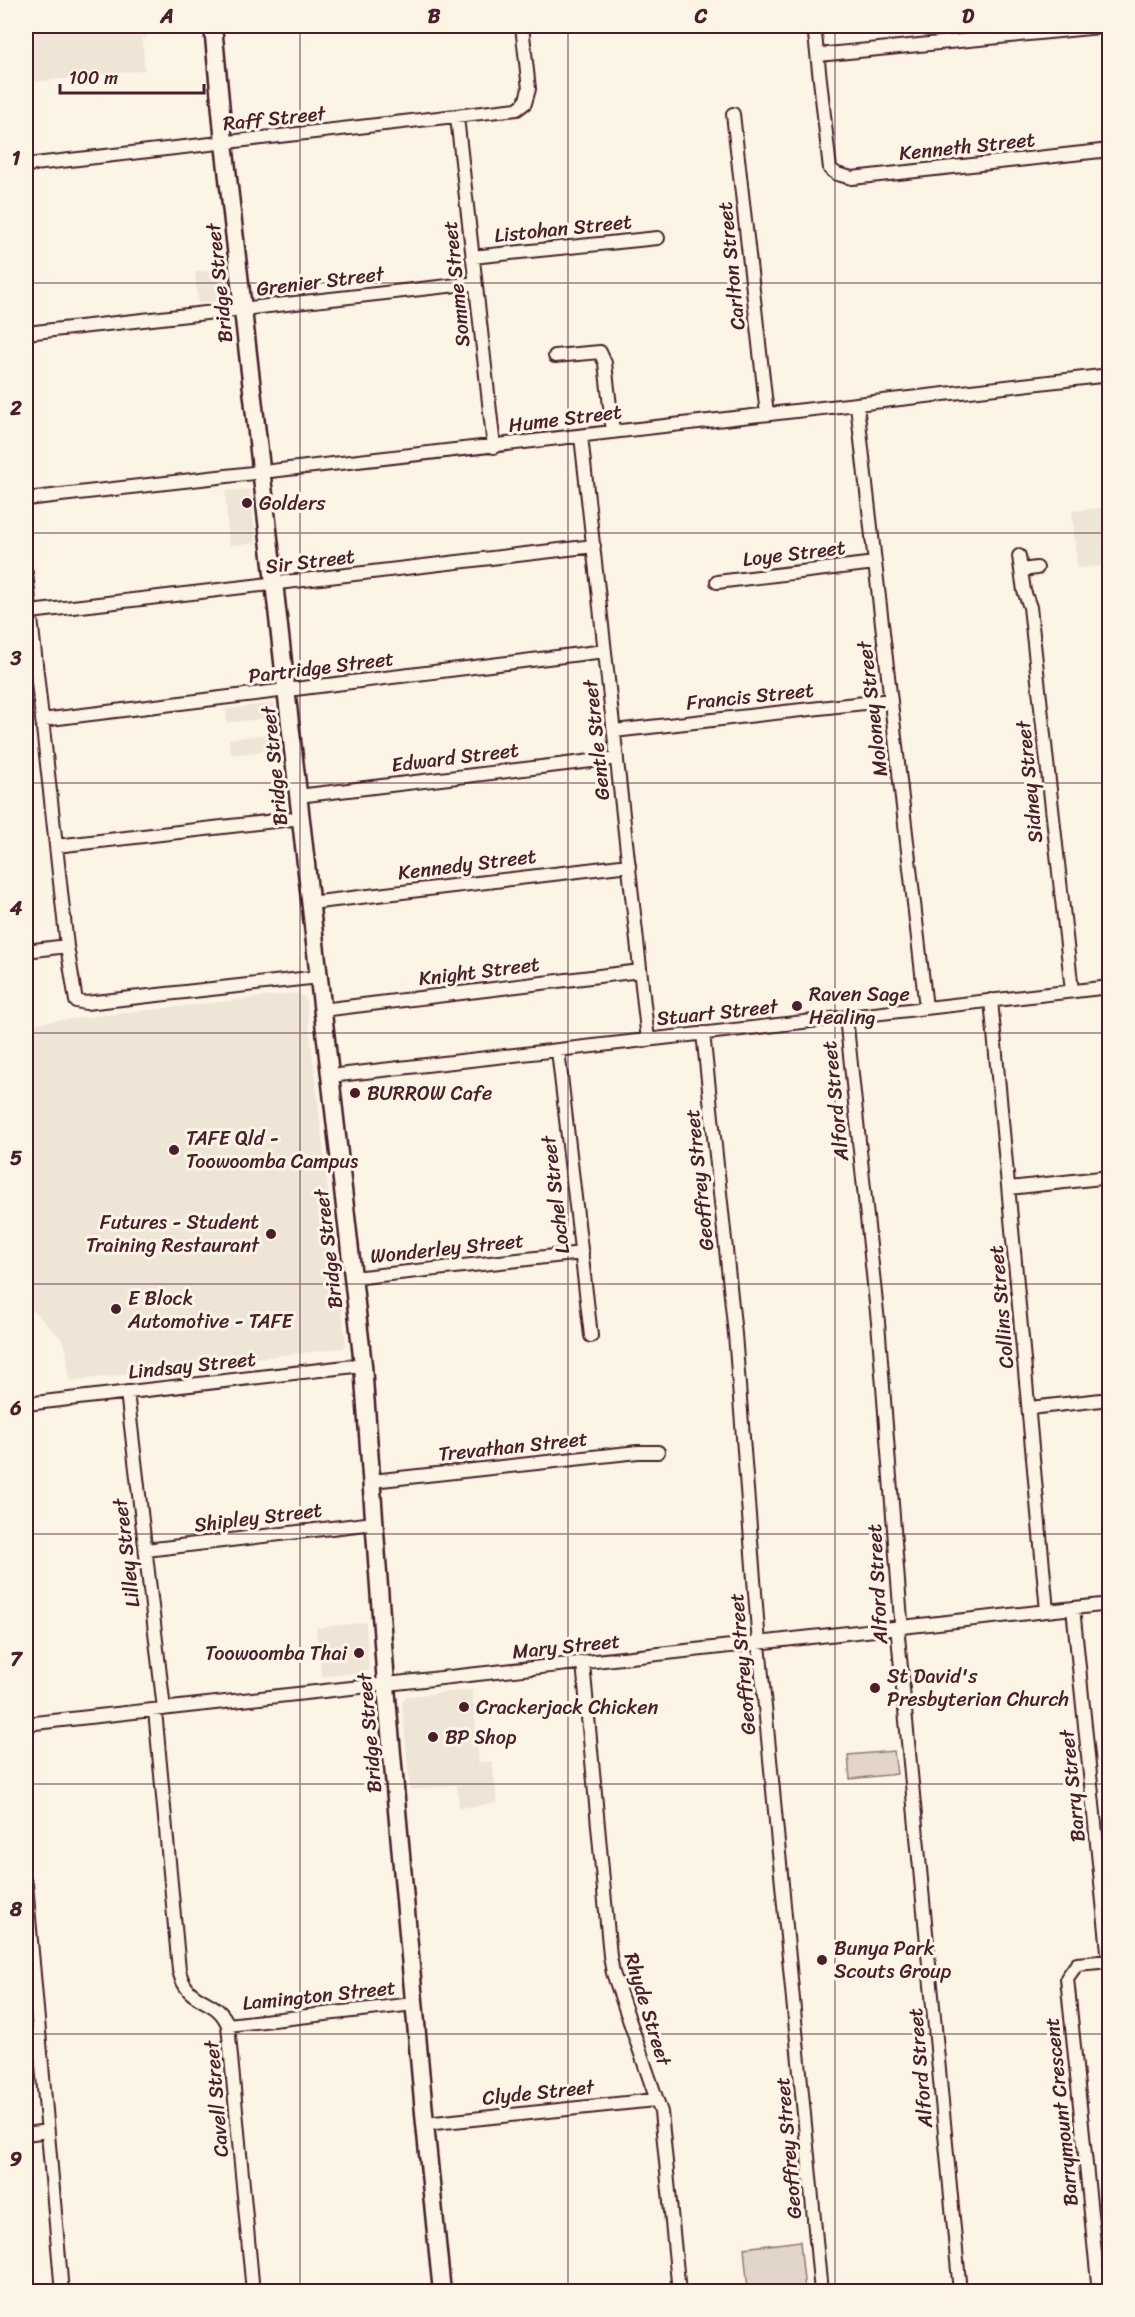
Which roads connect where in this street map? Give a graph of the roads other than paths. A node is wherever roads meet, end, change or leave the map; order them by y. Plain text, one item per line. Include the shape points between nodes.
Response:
1 (213, 26) edge
2 (522, 26) edge
3 (814, 26) edge
4 (1110, 26) edge
5 (818, 55) junction
6 (733, 114) dead end
7 (457, 117) junction
8 (225, 143) junction
9 (1110, 150) edge
10 (26, 165) edge
11 (658, 238) dead end
12 (472, 257) junction
13 (475, 283) junction
14 (243, 309) junction
15 (26, 333) edge
16 (555, 356) dead end
17 (1110, 375) edge
18 (857, 405) junction
19 (767, 414) junction
20 (613, 432) junction
21 (581, 436) junction
22 (494, 447) junction
23 (262, 473) junction
24 (26, 499) edge
25 (594, 546) junction
26 (1019, 556) dead end
27 (875, 563) junction
28 (1036, 568) dead end
29 (1021, 570) junction
30 (26, 573) edge
31 (717, 582) dead end
32 (275, 584) junction
33 (30, 612) junction
34 (605, 651) junction
35 (287, 691) junction
36 (891, 700) junction
37 (42, 720) junction
38 (614, 731) junction
39 (617, 758) junction
40 (298, 796) junction
41 (301, 818) junction
42 (56, 846) junction
43 (629, 865) junction
44 (310, 903) junction
45 (67, 946) junction
46 (26, 951) edge
47 (640, 971) junction
48 (319, 976) junction
49 (1110, 987) edge
50 (1072, 991) junction
51 (991, 1000) junction
52 (926, 1008) junction
53 (322, 1010) junction
54 (846, 1017) junction
55 (703, 1033) junction
56 (648, 1040) junction
57 (558, 1050) junction
58 (330, 1076) junction
59 (1110, 1177) edge
60 (1009, 1188) junction
61 (582, 1253) junction
62 (353, 1278) junction
63 (591, 1336) dead end
64 (363, 1365) junction
65 (127, 1392) junction
66 (1110, 1399) edge
67 (26, 1404) edge
68 (1030, 1408) junction
69 (658, 1452) dead end
70 (372, 1481) junction
71 (375, 1523) junction
72 (146, 1550) junction
73 (1110, 1604) edge
74 (1073, 1608) junction
75 (1047, 1611) junction
76 (900, 1627) junction
77 (759, 1644) junction
78 (583, 1663) junction
79 (386, 1684) junction
80 (160, 1710) junction
81 (26, 1724) edge
82 (26, 1884) edge
83 (1109, 1961) edge
84 (414, 2004) junction
85 (228, 2025) junction
86 (655, 2100) junction
87 (424, 2124) junction
88 (47, 2131) junction
89 (26, 2134) edge
90 (62, 2292) edge
91 (253, 2292) edge
92 (442, 2292) edge
93 (679, 2292) edge
94 (821, 2292) edge
95 (960, 2292) edge
96 (1099, 2292) edge

1 - 8 main road, Bridge Street
2 - 7 street, Raff Street via 529,89 525,103 513,110
3 - 5 street
4 - 5 street
5 - 9 street, Kenneth Street via 830,169 837,174 852,178
6 - 19 street, Carlton Street
7 - 8 street, Raff Street
7 - 12 street, Somme Street
8 - 10 street, Raff Street
8 - 14 main road, Bridge Street
11 - 12 street, Listohan Street
12 - 13 street, Somme Street
13 - 14 street, Grenier Street
13 - 22 street, Somme Street
14 - 15 street, Grenier Street
14 - 23 main road, Bridge Street
16 - 20 street via 600,352 605,363
17 - 18 street, Hume Street
18 - 19 street, Hume Street
18 - 27 street, Moloney Street
19 - 20 street, Hume Street
20 - 21 street, Hume Street
21 - 22 street, Hume Street
21 - 25 street, Gentle Street
22 - 23 street, Hume Street
23 - 24 street, Hume Street
23 - 32 main road, Bridge Street
25 - 32 street, Sir Street
25 - 34 street, Gentle Street
26 - 29 street, Sidney Street
27 - 31 street, Loye Street
27 - 36 street, Moloney Street
28 - 29 street
29 - 50 street, Sidney Street via 1030,607
30 - 33 street
32 - 33 street, Sir Street
32 - 35 main road, Bridge Street
33 - 37 street
34 - 35 street, Partridge Street
34 - 38 street, Gentle Street
35 - 37 street, Partridge Street
35 - 40 main road, Bridge Street
36 - 38 street, Francis Street
36 - 52 street, Moloney Street
37 - 42 street
38 - 39 street, Gentle Street
39 - 40 street, Edward Street
39 - 43 street, Gentle Street
40 - 41 main road, Bridge Street
41 - 42 street
41 - 44 main road, Bridge Street
42 - 45 street
43 - 44 street, Kennedy Street
43 - 47 street, Gentle Street
44 - 48 main road, Bridge Street
45 - 46 street
45 - 48 street via 73,994 76,1001 86,1003
47 - 53 street, Knight Street
47 - 56 street, Gentle Street
48 - 53 main road, Bridge Street
49 - 50 street, Stuart Street
50 - 51 street, Stuart Street
51 - 52 street, Stuart Street
51 - 60 street, Collins Street
52 - 54 street, Stuart Street
53 - 58 main road, Bridge Street
54 - 55 street, Stuart Street
54 - 76 street, Alford Street via 878,1322
55 - 56 street, Stuart Street
55 - 77 street, Geoffrey Street via 735,1334
56 - 57 street, Stuart Street
57 - 58 street, Stuart Street
57 - 61 street, Lochel Street
58 - 62 main road, Bridge Street
59 - 60 street
60 - 68 street, Collins Street
61 - 62 street, Wonderley Street
61 - 63 street, Lochel Street
62 - 64 main road, Bridge Street
64 - 65 street, Lindsay Street
64 - 70 main road, Bridge Street
65 - 67 street, Lindsay Street
65 - 72 street, Lilley Street
66 - 68 street
68 - 75 street, Collins Street
69 - 70 street, Trevathan Street
70 - 71 main road, Bridge Street
71 - 72 street, Shipley Street
71 - 79 main road, Bridge Street
72 - 80 street, Lilley Street
73 - 74 street, Mary Street
74 - 75 street, Mary Street
74 - 83 street, Barry Street
75 - 76 street, Mary Street
76 - 77 street, Mary Street
76 - 95 street, Alford Street via 898,1641
77 - 78 street, Mary Street
77 - 94 street, Geoffrey Street
78 - 79 street, Mary Street
78 - 86 street, Rhyde Street via 610,1956
79 - 80 street, Mary Street
79 - 84 main road, Bridge Street
80 - 81 street, Mary Street
80 - 85 street, Cavell Street via 181,1981 193,1995 219,2009
82 - 88 street
83 - 96 street, Barrymount Crescent via 1077,1964 1067,1978
84 - 85 street, Lamington Street
84 - 87 main road, Bridge Street
85 - 91 street, Cavell Street
86 - 87 street, Clyde Street
86 - 93 street, Rhyde Street via 662,2122
87 - 92 main road, Bridge Street
88 - 89 street
88 - 90 street

